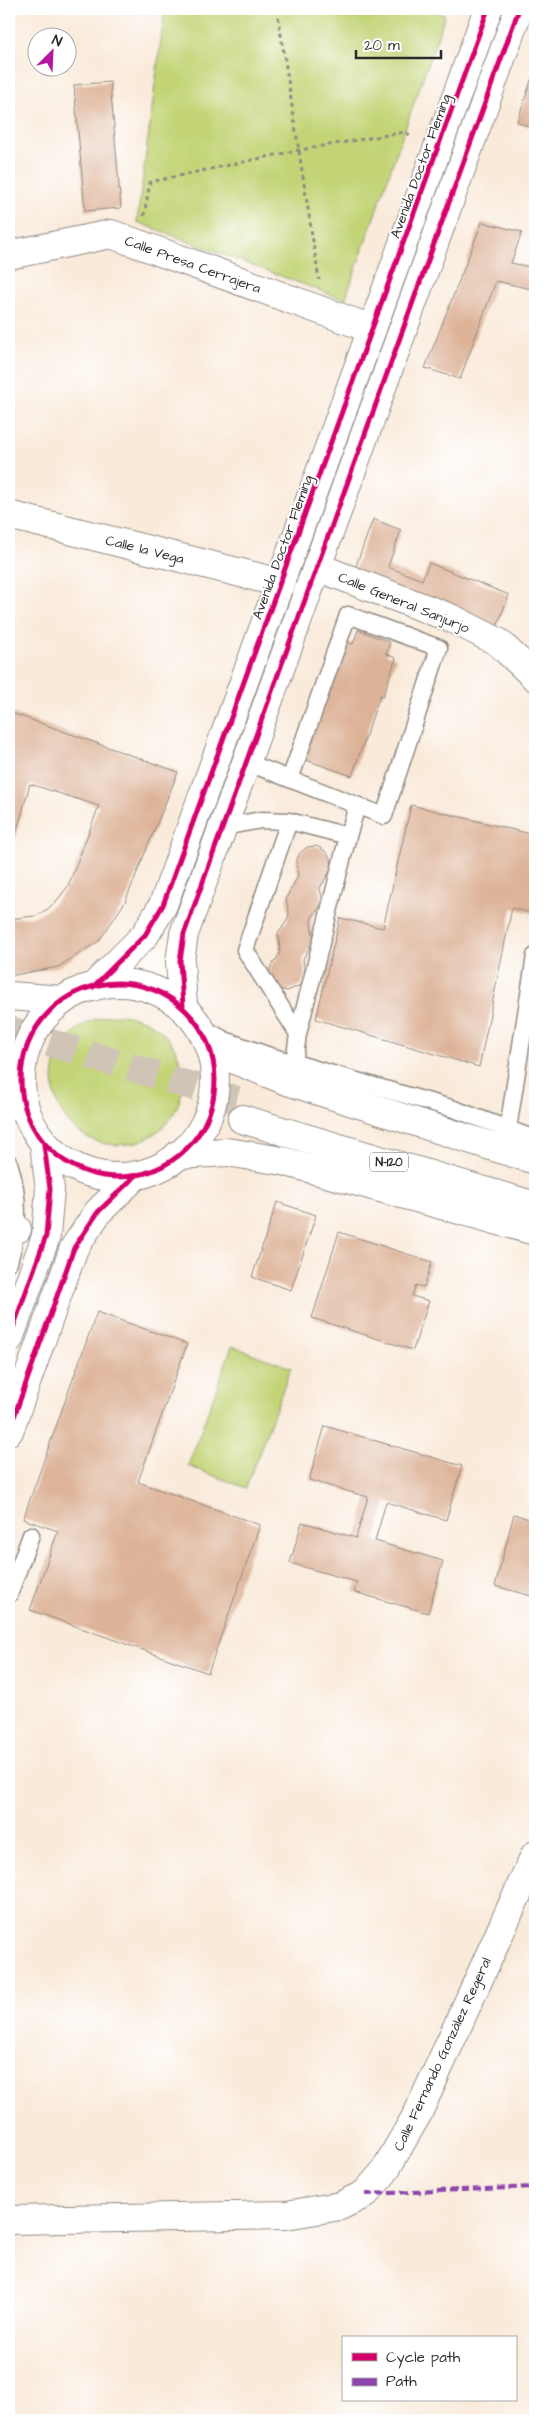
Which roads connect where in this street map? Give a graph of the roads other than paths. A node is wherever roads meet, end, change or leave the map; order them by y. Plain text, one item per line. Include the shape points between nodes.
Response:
1 (488, 9) edge
2 (519, 9) edge
3 (9, 254) edge
4 (372, 330) junction
5 (9, 515) edge
6 (317, 567) junction
7 (282, 583) junction
8 (535, 678) edge
9 (246, 762) junction
10 (290, 779) junction
11 (357, 806) junction
12 (288, 821) junction
13 (224, 827) junction
14 (348, 836) junction
15 (535, 956) edge
16 (93, 987) junction
17 (9, 996) edge
18 (63, 1000) junction
19 (183, 1006) junction
20 (298, 1034) junction
21 (208, 1039) junction
22 (294, 1063) junction
23 (15, 1103) edge
24 (508, 1129) junction
25 (535, 1139) edge
26 (44, 1145) junction
27 (178, 1155) junction
28 (535, 1160) edge
29 (9, 1163) edge
30 (135, 1176) junction
31 (535, 1186) edge
32 (535, 1206) edge
33 (13, 1228) edge
34 (535, 1231) edge
35 (9, 1262) edge
36 (9, 1339) edge
37 (9, 1431) edge
38 (30, 1535) dead end
39 (9, 1595) edge
40 (535, 1855) edge
41 (9, 2220) edge

1 - 4 main road, Avenida Doctor Fleming
2 - 6 main road
3 - 4 main road, Calle Presa Cerrajera via 111,234
4 - 7 main road, Avenida Doctor Fleming
5 - 7 main road, Calle la Vega
6 - 8 main road, Calle General Sanjurjo via 453,619 498,642
6 - 9 main road
7 - 16 main road, Avenida Doctor Fleming via 163,905 145,935
9 - 10 lane
9 - 13 main road
10 - 11 lane
10 - 11 lane via 348,615 439,648 384,816
11 - 14 lane
12 - 13 lane via 261,820
12 - 14 lane
12 - 20 lane via 245,950
13 - 19 main road via 184,934 180,960
14 - 20 lane
15 - 24 lane
16 - 18 main road
16 - 19 main road via 136,985 160,992
17 - 18 main road
18 - 23 main road via 44,1016 30,1036 22,1059
19 - 21 main road
20 - 22 lane
21 - 22 lane via 225,1040
21 - 27 main road via 217,1068 213,1101 206,1119
21 - 28 main road via 287,1081
22 - 24 lane via 454,1109
23 - 26 main road
24 - 25 lane
26 - 30 main road via 62,1162 85,1172 110,1177
26 - 36 main road via 50,1189 46,1236
27 - 30 main road via 162,1166
27 - 34 main road via 227,1152 283,1160
29 - 33 lane via 18,1207
30 - 37 main road via 98,1212 74,1248
31 - 32 main road, N-120 via 244,1111
33 - 35 lane
38 - 39 lane
40 - 41 main road, Calle Fernando González Regeral via 418,2113 384,2172 365,2194 340,2206 286,2215

